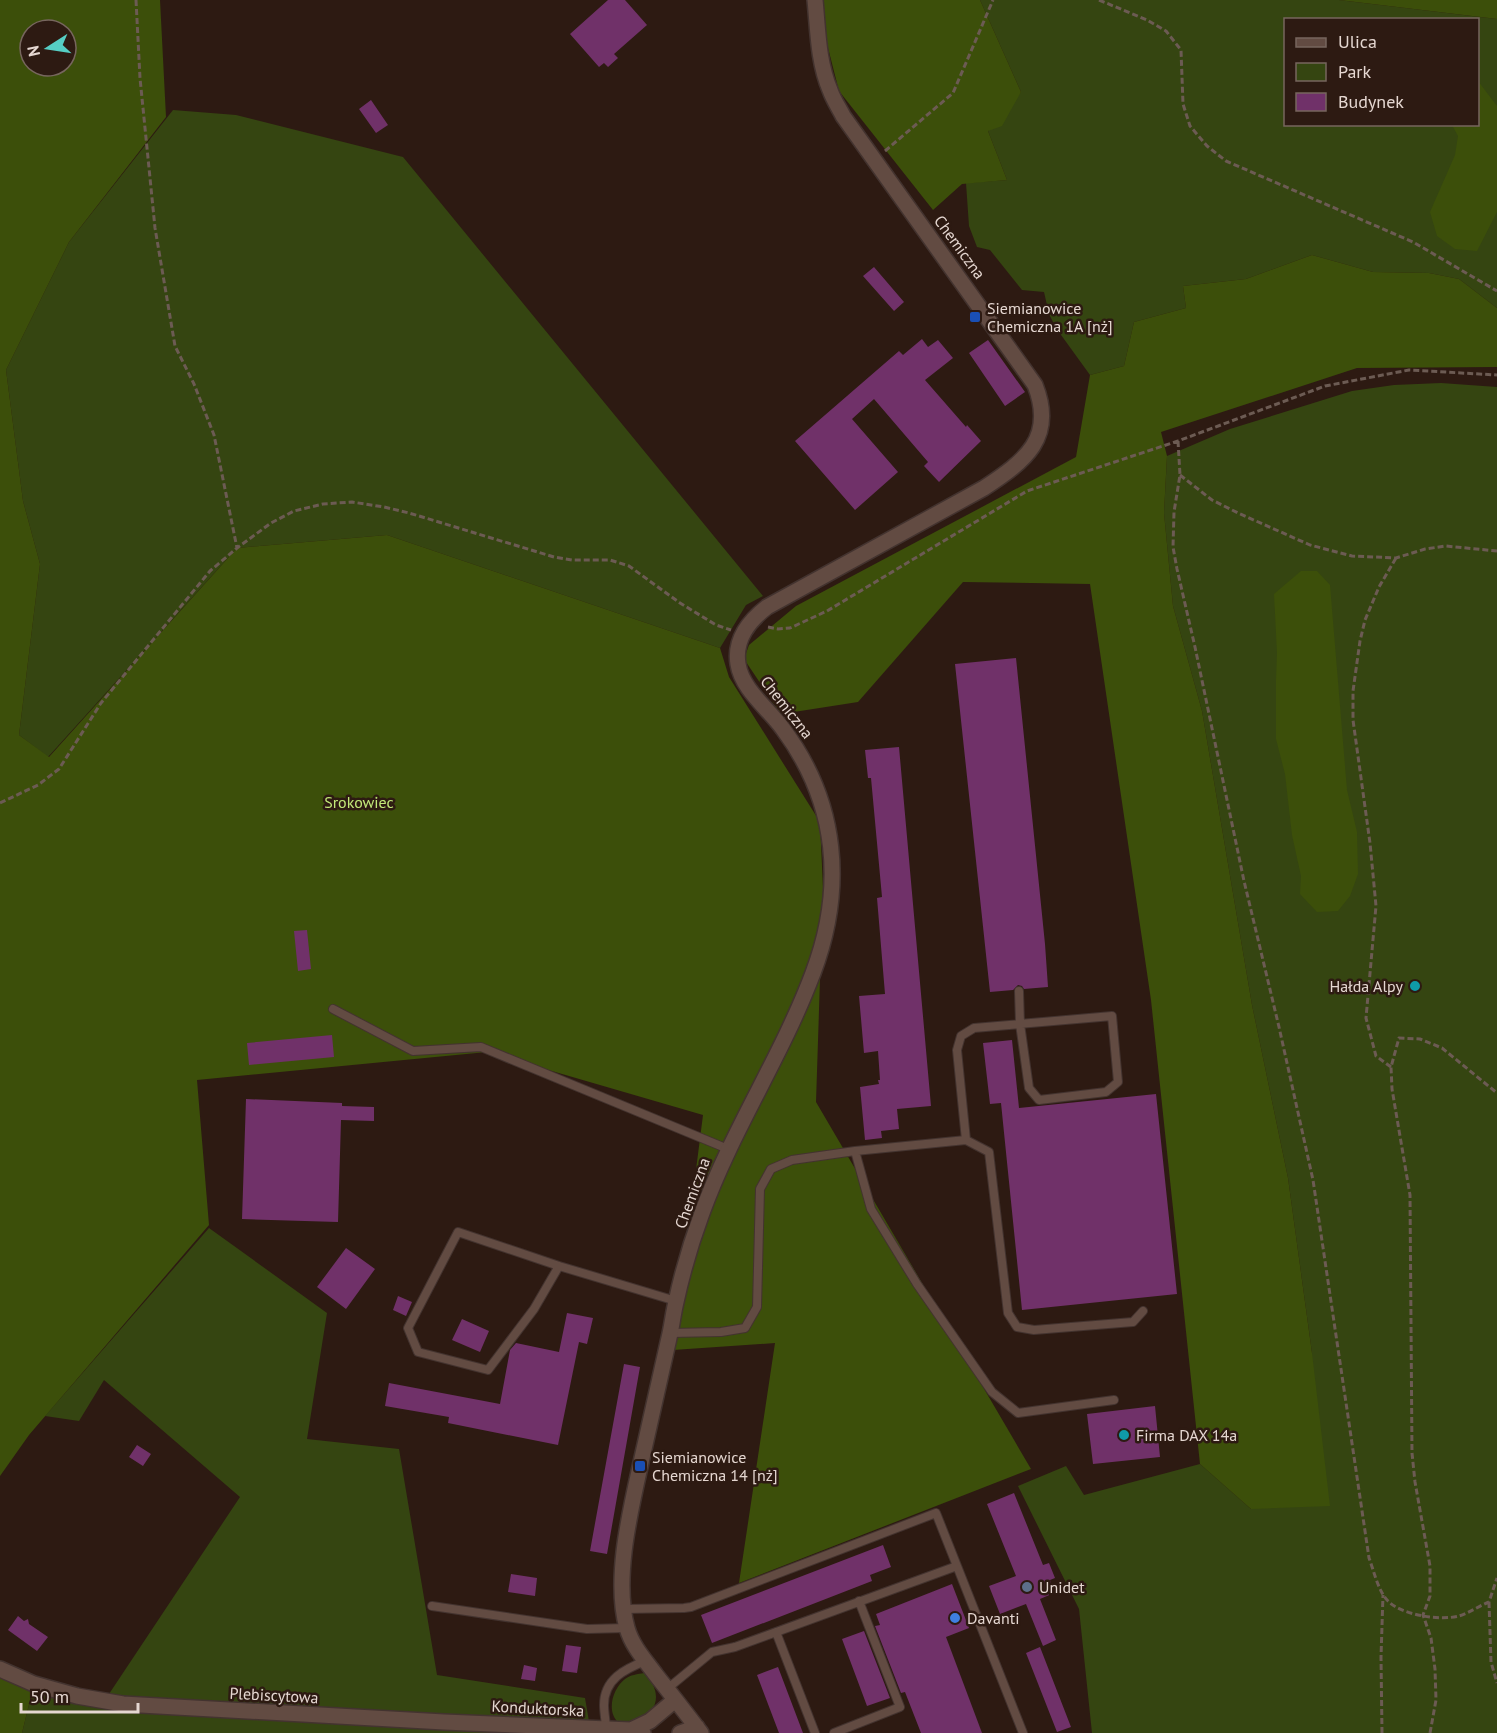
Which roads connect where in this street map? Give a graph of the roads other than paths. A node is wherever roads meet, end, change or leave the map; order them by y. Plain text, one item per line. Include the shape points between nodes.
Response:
1 (815, 0) edge
2 (1019, 991) dead end
3 (333, 1009) dead end
4 (1020, 1024) junction
5 (966, 1140) junction
6 (728, 1149) junction
7 (855, 1151) junction
8 (559, 1266) junction
9 (676, 1301) junction
10 (1143, 1311) dead end
11 (670, 1333) junction
12 (1113, 1400) dead end
13 (957, 1566) junction
14 (860, 1601) junction
15 (432, 1606) dead end
16 (623, 1609) junction
17 (627, 1628) junction
18 (776, 1632) junction
19 (645, 1661) junction
20 (0, 1669) edge
21 (671, 1694) junction
22 (444, 1722) joint
23 (606, 1730) junction
24 (699, 1730) edge
25 (637, 1732) edge
26 (680, 1733) edge
27 (815, 1733) edge
28 (834, 1733) edge
29 (1023, 1733) edge

1 - 6 street, Chemiczna via 819,47 830,90 843,116 1035,385 1043,416 1029,453 1009,472 767,607 742,633 738,655 741,676 794,744 814,781 827,820 833,888 817,964 804,997
2 - 4 lane
3 - 6 lane via 413,1051 481,1047
4 - 4 lane via 1112,1016 1118,1082 1106,1092 1040,1100 1029,1089
4 - 5 lane via 974,1028 961,1036 957,1050
5 - 7 lane
5 - 10 lane via 988,1152 1008,1313 1017,1327 1034,1330 1133,1322
6 - 9 street, Chemiczna via 702,1214
7 - 11 lane via 792,1160 771,1168 760,1190 757,1307 745,1328
7 - 12 lane via 871,1209 992,1392 1018,1413
8 - 8 lane via 458,1232 408,1328 418,1352 488,1370 534,1309
8 - 9 lane
9 - 11 street, Chemiczna
11 - 16 street, Chemiczna via 621,1569
13 - 14 lane
13 - 16 lane via 936,1513 691,1607
13 - 29 lane
14 - 18 lane
14 - 28 lane via 900,1707
15 - 17 lane via 587,1629
16 - 17 street, Chemiczna
17 - 19 street
18 - 21 lane via 712,1652
18 - 27 lane
19 - 21 street
19 - 23 lane via 612,1680 604,1704
20 - 22 street, Plebiscytowa via 34,1684 123,1704
21 - 24 street
21 - 25 street, Konduktorska
22 - 23 street, Konduktorska
23 - 25 street, Konduktorska
24 - 26 street

